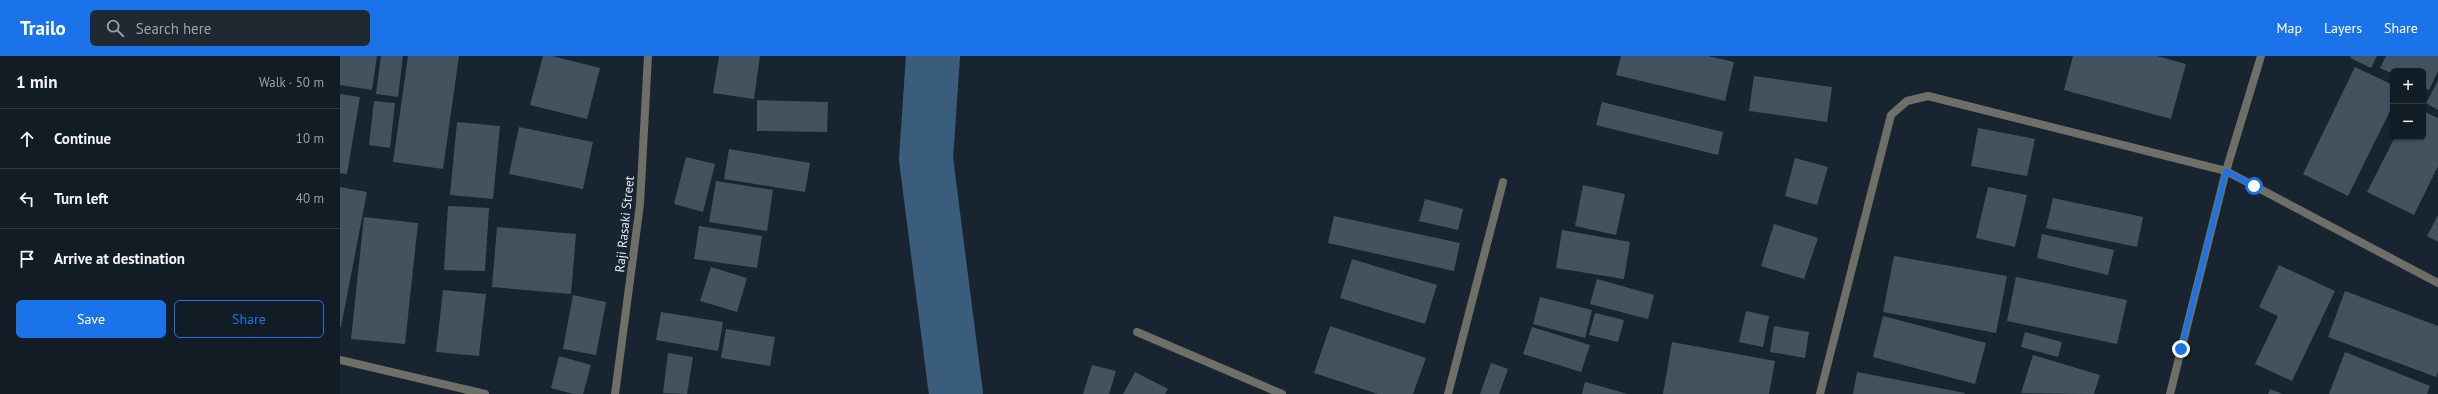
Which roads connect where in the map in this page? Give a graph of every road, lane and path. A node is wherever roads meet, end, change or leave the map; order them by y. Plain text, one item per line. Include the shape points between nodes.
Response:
1 (648, 56) edge
2 (2261, 56) edge
3 (2226, 171) junction
4 (1503, 182) dead end
5 (2438, 283) edge
6 (1136, 332) dead end
7 (340, 360) edge
8 (485, 394) edge
9 (615, 394) edge
10 (1282, 394) edge
11 (1448, 394) edge
12 (1820, 394) edge
13 (2170, 394) edge

1 - 9 street, Raji Rasaki Street via 640,204
2 - 3 street
3 - 5 street
3 - 12 street via 1928,96 1906,100 1891,115
3 - 13 street
4 - 11 street
6 - 10 street
7 - 8 street

